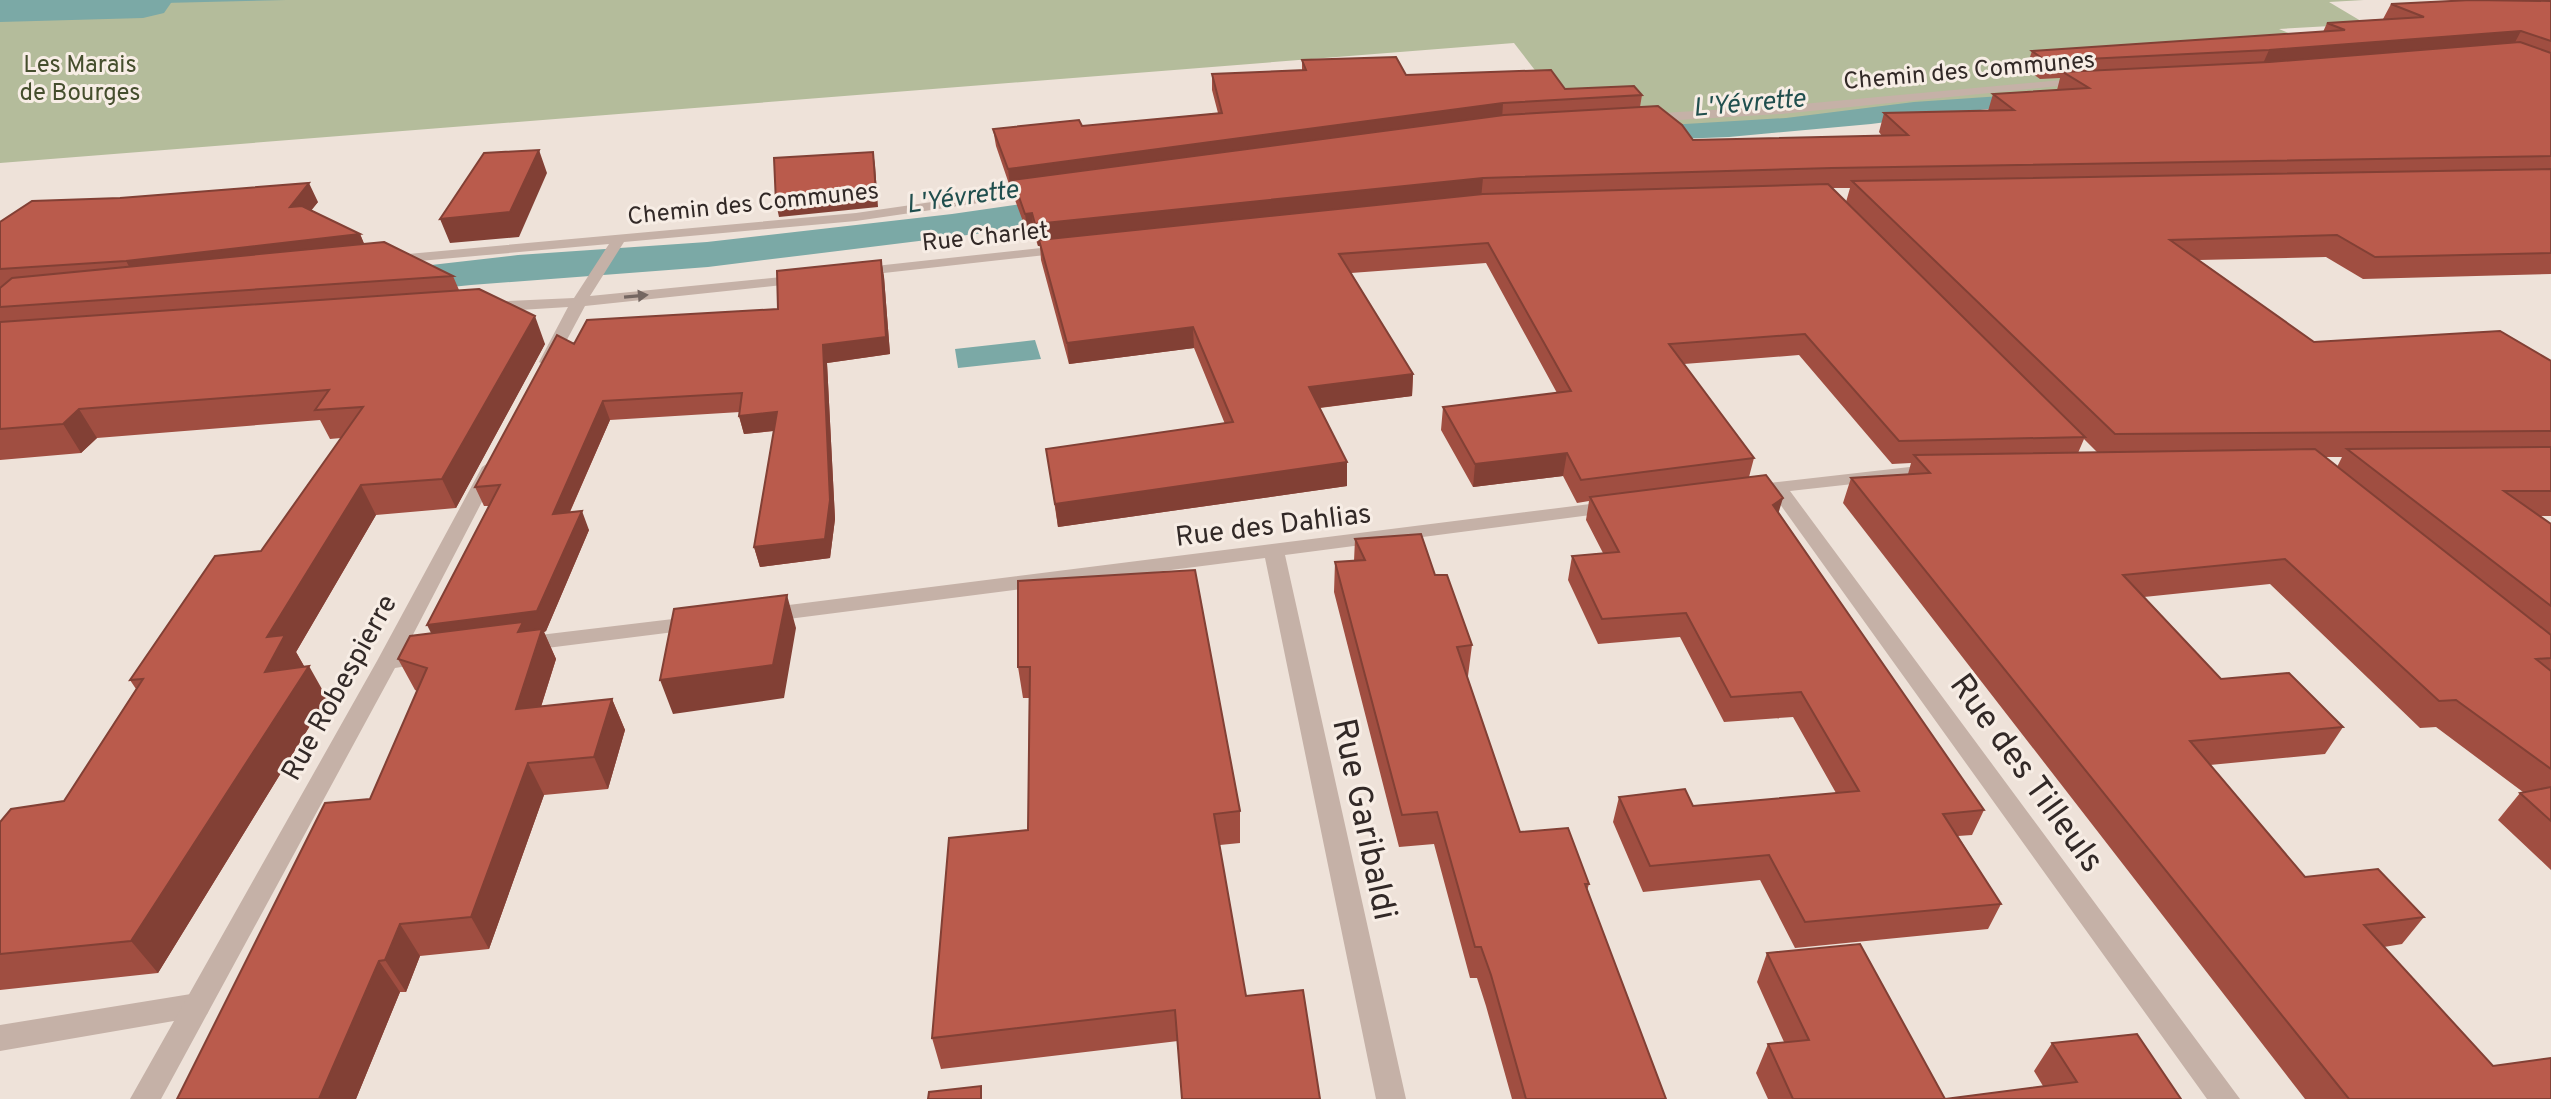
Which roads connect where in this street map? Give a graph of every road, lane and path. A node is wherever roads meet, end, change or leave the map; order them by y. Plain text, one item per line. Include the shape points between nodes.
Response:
1 (2102, 81) edge
2 (1626, 119) edge
3 (1063, 186) edge
4 (617, 242) junction
5 (1083, 247) edge
6 (366, 262) edge
7 (579, 302) junction
8 (478, 308) edge
9 (540, 375) edge
10 (503, 445) edge
11 (1960, 470) edge
12 (1776, 486) junction
13 (1729, 492) edge
14 (1634, 505) edge
15 (1274, 552) junction
16 (752, 616) edge
17 (720, 620) edge
18 (499, 647) edge
19 (451, 653) edge
20 (388, 661) junction
21 (197, 1005) junction
22 (0, 1038) edge
23 (145, 1099) edge
24 (1391, 1099) edge
25 (2225, 1099) edge

1 - 2 street, Chemin des Communes
3 - 4 street, Chemin des Communes via 856,217
4 - 6 street, Chemin des Communes
4 - 7 street
7 -> 5 street, Rue Charlet
7 - 8 street, Rue Charlet
7 - 9 street
10 - 20 street, Rue Robespierre
11 - 12 street
12 - 13 street
12 - 25 street, Rue des Tilleuls
14 - 15 street, Rue des Dahlias
15 - 16 street, Rue des Dahlias
15 - 24 street, Rue Garibaldi
17 - 18 street
19 - 20 street
20 - 21 street, Rue Robespierre
21 - 22 street
21 - 23 street, Rue Robespierre

